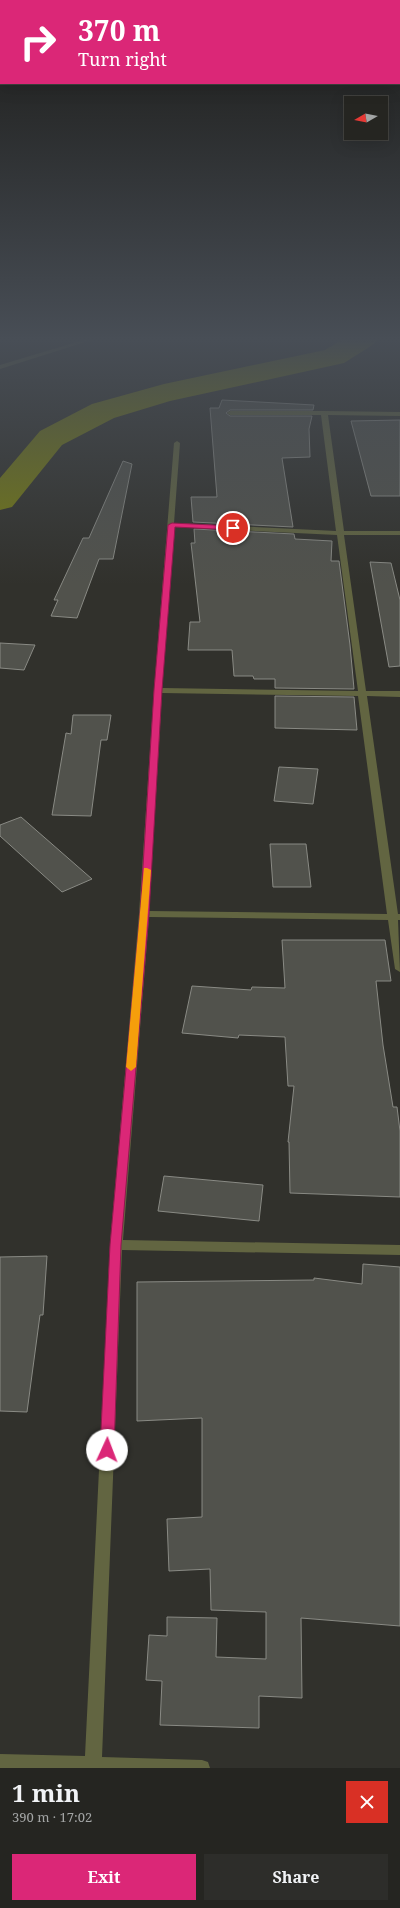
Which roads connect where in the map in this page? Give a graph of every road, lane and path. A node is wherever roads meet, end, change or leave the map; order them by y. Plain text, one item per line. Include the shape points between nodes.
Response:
1 (325, 421) edge
2 (177, 443) dead end
3 (172, 525) junction
4 (340, 533) junction
5 (400, 533) edge
6 (158, 690) junction
7 (362, 694) junction
8 (400, 694) edge
9 (144, 914) junction
10 (396, 917) edge
11 (400, 969) edge
12 (116, 1245) junction
13 (400, 1250) edge
14 (0, 1762) edge
15 (93, 1766) edge
16 (202, 1768) edge

1 - 4 street
2 - 3 street
3 - 4 street
3 - 6 street
4 - 5 street
4 - 7 street
6 - 7 street
6 - 9 street
7 - 8 street
7 - 10 street
9 - 10 street
9 - 12 street
10 - 11 street
12 - 13 street
12 - 15 street
14 - 15 street
15 - 16 street

